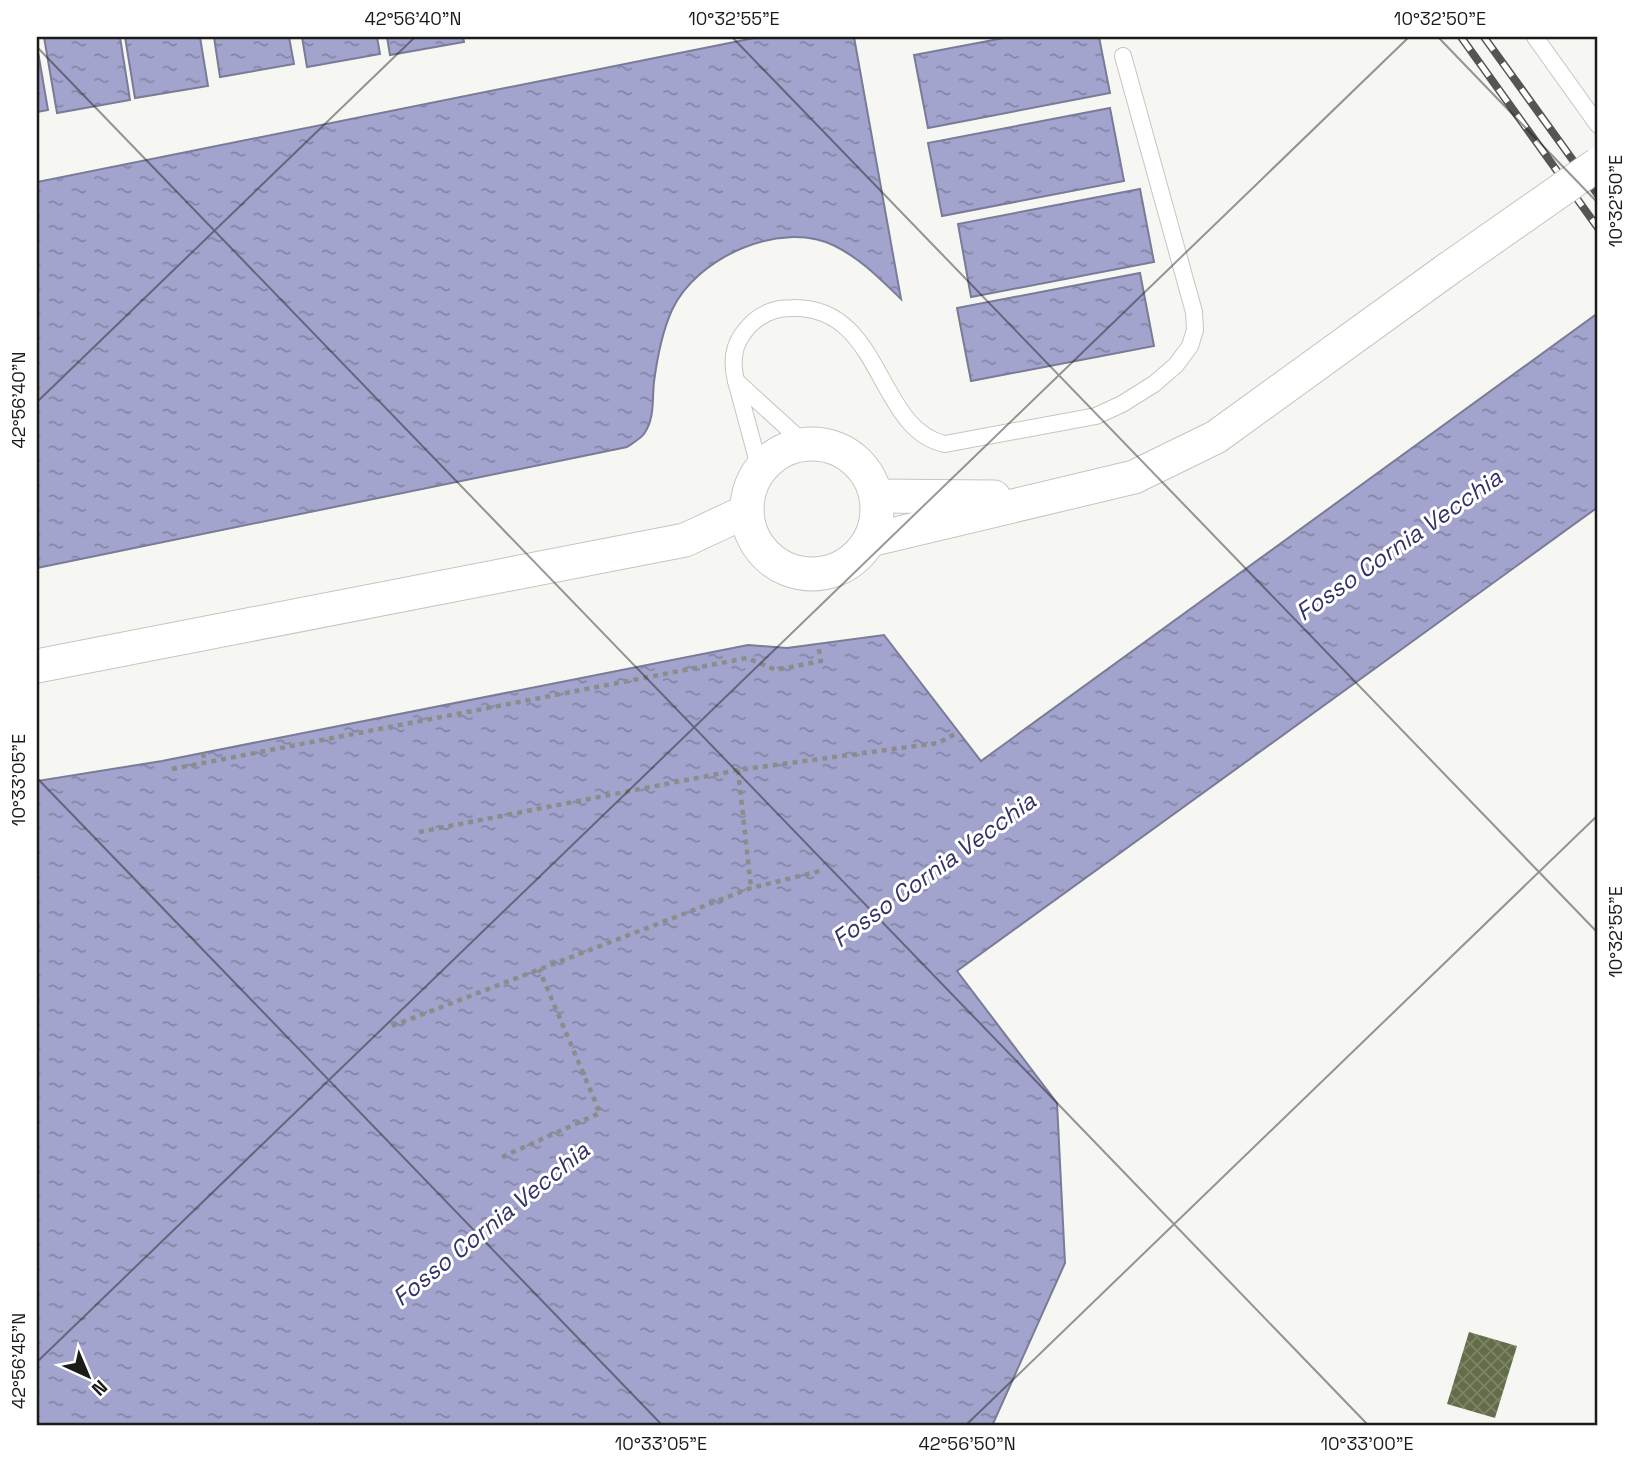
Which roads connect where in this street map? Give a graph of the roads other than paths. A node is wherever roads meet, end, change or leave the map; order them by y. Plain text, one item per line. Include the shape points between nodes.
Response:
1 (1535, 37) edge
2 (1123, 56) dead end
3 (1598, 125) edge
4 (1598, 164) edge
5 (736, 381) junction
6 (805, 443) junction
7 (760, 470) junction
8 (877, 496) junction
9 (1042, 498) junction
10 (747, 511) junction
11 (685, 540) junction
12 (870, 540) junction
13 (760, 548) junction
14 (37, 666) edge

1 - 3 lane
2 - 5 lane via 1194,312 1190,346 1154,384 1096,416 945,444 922,434 906,417 853,334 832,317 807,307 764,313 750,323 738,341 732,365
4 - 9 street, bridge via 1216,437 1134,477
5 - 6 lane
5 - 7 lane
6 - 7 street via 786,448
6 - 8 street via 843,450 859,462
7 - 10 street via 749,492
8 - 9 street
8 - 12 street
9 - 12 street
10 - 11 street
10 - 13 street
11 - 13 street
11 - 14 street
12 - 13 street via 859,555 827,573 789,570

